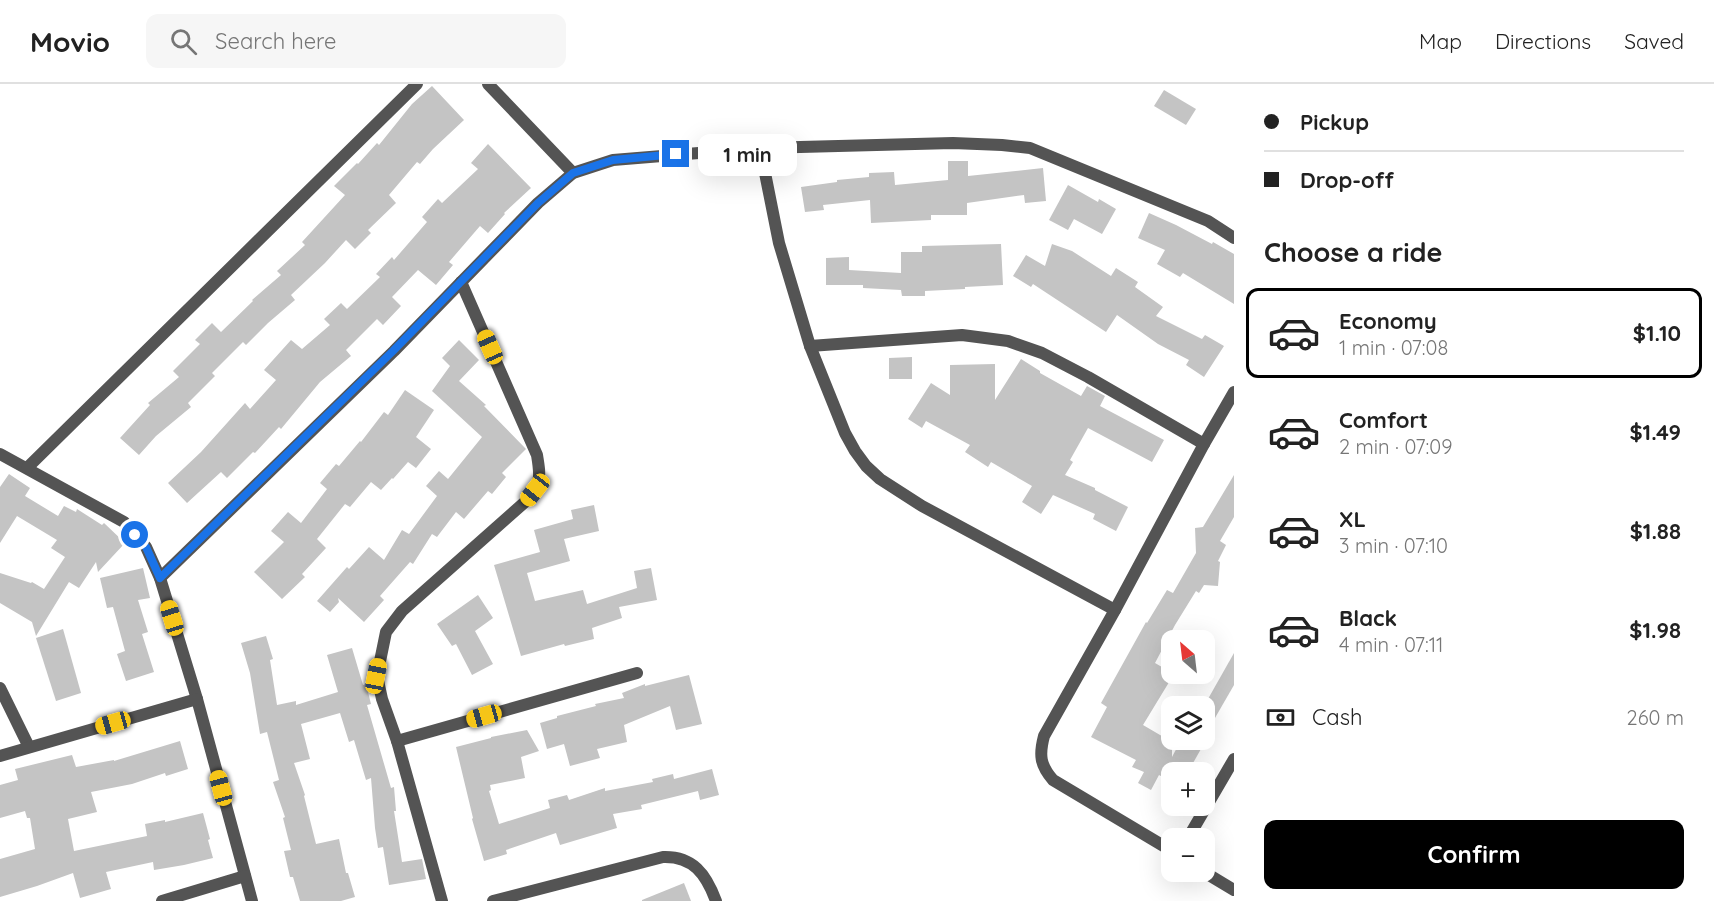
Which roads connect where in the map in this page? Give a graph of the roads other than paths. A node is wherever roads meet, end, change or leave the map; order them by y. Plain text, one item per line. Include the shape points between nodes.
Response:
1 (417, 84) edge
2 (488, 84) edge
3 (760, 148) junction
4 (573, 173) junction
5 (1234, 238) edge
6 (461, 282) junction
7 (810, 346) junction
8 (1234, 392) edge
9 (1204, 444) junction
10 (0, 454) edge
11 (27, 468) junction
12 (160, 578) junction
13 (1115, 610) junction
14 (637, 673) dead end
15 (0, 688) edge
16 (197, 699) junction
17 (397, 741) junction
18 (29, 747) junction
19 (0, 756) edge
20 (1234, 759) edge
21 (1194, 828) edge
22 (1161, 844) edge
23 (245, 876) junction
24 (1215, 879) edge
25 (1234, 890) edge
26 (162, 901) edge
27 (252, 901) edge
28 (442, 901) edge
29 (493, 901) edge
30 (716, 901) edge

1 - 11 street
2 - 4 street
3 - 4 street via 613,160
3 - 5 street via 953,143 1030,148 1208,221
3 - 7 street via 779,243
4 - 6 street
6 - 12 street
6 - 17 street via 537,454 540,476 525,502 402,611 386,632 376,676
7 - 9 street via 962,335 1008,341 1042,353 1088,377
7 - 13 street via 845,433 866,466 880,479 922,506
8 - 9 street
9 - 13 street
10 - 11 street
11 - 12 street via 124,522 146,547
12 - 16 street
13 - 22 street via 1044,735 1041,759 1053,780
14 - 17 street
15 - 18 street
16 - 18 street
16 - 23 street
17 - 28 street
18 - 19 street
20 - 21 street
23 - 26 street
23 - 27 street
24 - 25 street
29 - 30 street via 675,856 700,870

